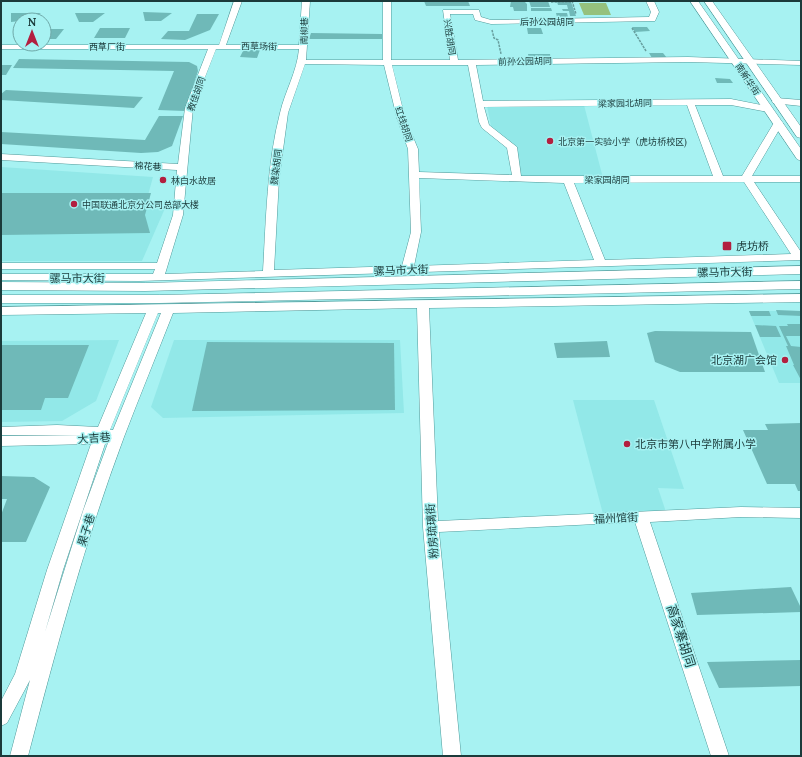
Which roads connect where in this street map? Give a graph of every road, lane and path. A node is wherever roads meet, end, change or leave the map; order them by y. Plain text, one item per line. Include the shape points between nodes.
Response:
1 (238, 1) edge
2 (306, 1) edge
3 (388, 1) edge
4 (650, 1) edge
5 (694, 1) edge
6 (708, 1) edge
7 (551, 2) edge
8 (572, 2) edge
9 (490, 21) junction
10 (628, 21) junction
11 (218, 46) junction
12 (1, 47) edge
13 (304, 47) junction
14 (651, 59) junction
15 (735, 60) junction
16 (748, 60) junction
17 (454, 61) junction
18 (302, 62) junction
19 (387, 62) junction
20 (471, 62) junction
21 (503, 62) junction
22 (801, 63) edge
23 (776, 101) junction
24 (690, 102) junction
25 (801, 103) edge
26 (480, 104) junction
27 (768, 109) junction
28 (778, 124) junction
29 (801, 135) edge
30 (1, 157) edge
31 (801, 157) edge
32 (182, 168) junction
33 (413, 175) junction
34 (746, 178) junction
35 (517, 179) junction
36 (719, 179) junction
37 (801, 179) edge
38 (568, 180) junction
39 (800, 262) edge
40 (601, 263) junction
41 (1, 266) edge
42 (162, 266) junction
43 (564, 266) junction
44 (407, 270) junction
45 (268, 274) junction
46 (615, 274) junction
47 (1, 277) edge
48 (158, 277) junction
49 (83, 278) junction
50 (801, 285) edge
51 (1, 286) edge
52 (111, 287) junction
53 (626, 290) junction
54 (801, 298) edge
55 (1, 299) edge
56 (566, 301) junction
57 (423, 305) junction
58 (153, 310) junction
59 (168, 310) junction
60 (1, 311) edge
61 (1, 431) edge
62 (107, 436) junction
63 (1, 441) edge
64 (801, 513) edge
65 (641, 516) junction
66 (431, 527) junction
67 (1, 718) edge
68 (19, 756) edge
69 (452, 756) edge
70 (720, 756) edge

1 - 11 street, 教佳胡同
2 - 13 street, 南柳巷
3 - 19 street, 红线胡同
4 - 10 street, 后孙公园胡同 via 655,12 652,19
5 - 15 main road, 南新华街
6 - 16 main road, 南新华街
7 - 8 path
9 - 10 street, 后孙公园胡同
9 - 17 street, 兴胜胡同 via 478,18 476,12 446,12
9 - 21 path
10 - 14 path
11 - 12 street, 西草厂街
11 - 13 street, 西草场街
11 - 32 street, 教佳胡同 via 189,108
13 - 18 street, 南柳巷
14 - 15 street, 前孙公园胡同
14 - 21 street, 前孙公园胡同
15 - 16 street, 前孙公园胡同
15 - 27 main road, 南新华街
16 - 22 street, 前孙公园胡同
16 - 23 main road, 南新华街
17 - 19 street, 前孙公园胡同
17 - 20 street, 前孙公园胡同
18 - 19 street, 前孙公园胡同
18 - 45 street, 魏染胡同 via 284,113 274,179
19 - 33 street, 红线胡同 via 401,118 413,149
20 - 21 street, 前孙公园胡同
20 - 26 street
23 - 25 street
23 - 29 main road, 南新华街
24 - 26 street, 梁家园北胡同
24 - 27 street, 梁家园北胡同 via 731,102
24 - 36 street
26 - 35 street via 485,126 512,147
27 - 28 main road, 南新华街
28 - 31 main road, 南新华街
28 - 34 street
30 - 32 street, 棉花巷
32 - 42 street via 178,215
33 - 35 street, 梁家园胡同
33 - 44 street, 红线胡同 via 416,232
34 - 36 street, 梁家园胡同
34 - 37 street, 梁家园胡同
34 - 39 street
35 - 38 street, 梁家园胡同
36 - 38 street, 梁家园胡同
38 - 40 street
39 - 40 street, 骡马市大街
39 - 46 main road, 骡马市大街
40 - 43 street, 骡马市大街
41 - 42 street
42 - 48 street
43 - 44 street, 骡马市大街
43 - 46 main road
44 - 45 street, 骡马市大街
45 - 48 street, 骡马市大街
46 - 52 main road, 骡马市大街
47 - 49 street, 骡马市大街
48 - 49 street, 骡马市大街
49 - 52 main road
50 - 53 main road, 骡马市大街
51 - 52 main road, 骡马市大街
53 - 55 main road, 骡马市大街 via 159,299
53 - 56 main road
54 - 56 street
56 - 57 street
57 - 59 street
57 - 66 street, 粉房琉璃街
58 - 59 street
58 - 60 street
58 - 62 street, 果子巷
59 - 62 street, 果子巷
61 - 62 street, 大吉巷
62 - 63 street, 大吉巷
62 - 67 street, 果子巷 via 55,570 24,675
62 - 68 street, 果子巷 via 91,511 41,673
64 - 65 street, 福州馆街 via 741,512
65 - 66 street, 福州馆街
65 - 70 street, 高家寨胡同
66 - 69 street, 粉房琉璃街

